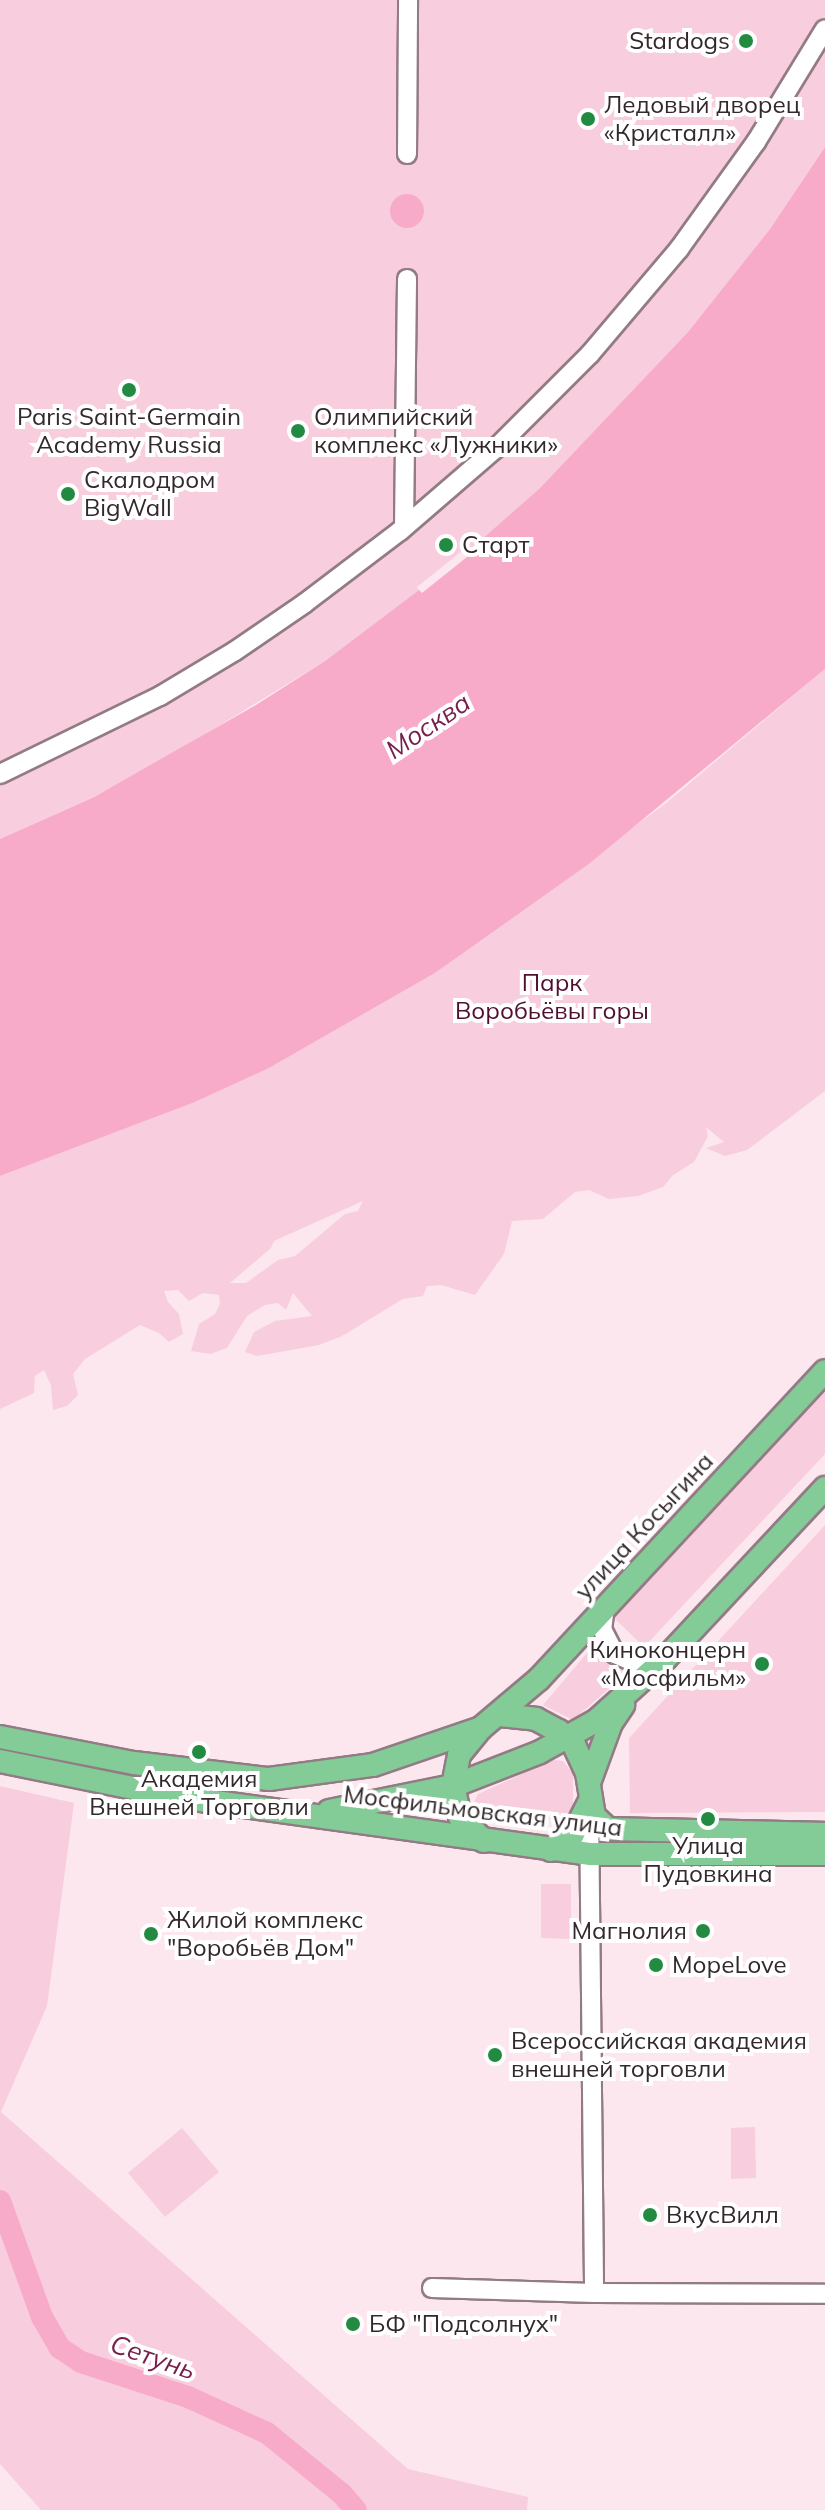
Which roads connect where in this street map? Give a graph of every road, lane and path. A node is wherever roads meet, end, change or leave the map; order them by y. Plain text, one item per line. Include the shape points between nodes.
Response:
1 (408, 0) edge
2 (825, 29) edge
3 (407, 154) dead end
4 (407, 279) dead end
5 (404, 527) junction
6 (0, 774) edge
7 (825, 1371) edge
8 (825, 1488) edge
9 (606, 1603) junction
10 (666, 1658) junction
11 (630, 1693) junction
12 (490, 1722) junction
13 (0, 1737) edge
14 (567, 1737) junction
15 (0, 1761) edge
16 (248, 1777) junction
17 (453, 1786) junction
18 (589, 1793) junction
19 (239, 1805) junction
20 (300, 1814) junction
21 (825, 1834) edge
22 (484, 1841) junction
23 (551, 1850) junction
24 (591, 1854) junction
25 (825, 1854) edge
26 (432, 2288) dead end
27 (594, 2293) junction
28 (825, 2294) edge

1 - 3 street
2 - 5 street via 737,170 641,295 533,412
4 - 5 street
5 - 6 street via 235,651 160,696
7 - 9 main road, улица Косыгина
8 - 10 main road
9 - 10 street via 602,1629 615,1654 641,1665
9 - 12 main road, улица Косыгина via 539,1679
10 - 11 main road
11 - 14 main road
11 - 18 main road via 611,1723
12 - 14 main road, улица Косыгина via 536,1719
12 - 16 main road, улица Косыгина via 373,1765 297,1777
12 - 17 main road, улица Косыгина via 459,1755
13 - 16 main road, улица Косыгина via 58,1751
14 - 17 main road
14 - 18 main road via 584,1761
15 - 19 main road, Мосфильмовская улица via 111,1786
16 - 19 main road via 260,1793 257,1801
17 - 20 main road
17 - 22 main road via 460,1817
18 - 21 main road, Мосфильмовская улица via 601,1824 618,1832
18 - 23 main road via 572,1836
18 - 24 street
19 - 20 main road, Мосфильмовская улица
20 - 22 main road, Мосфильмовская улица
22 - 23 main road, Мосфильмовская улица
23 - 24 main road, Мосфильмовская улица
24 - 25 main road, Мосфильмовская улица
24 - 27 street
26 - 27 street
27 - 28 street

